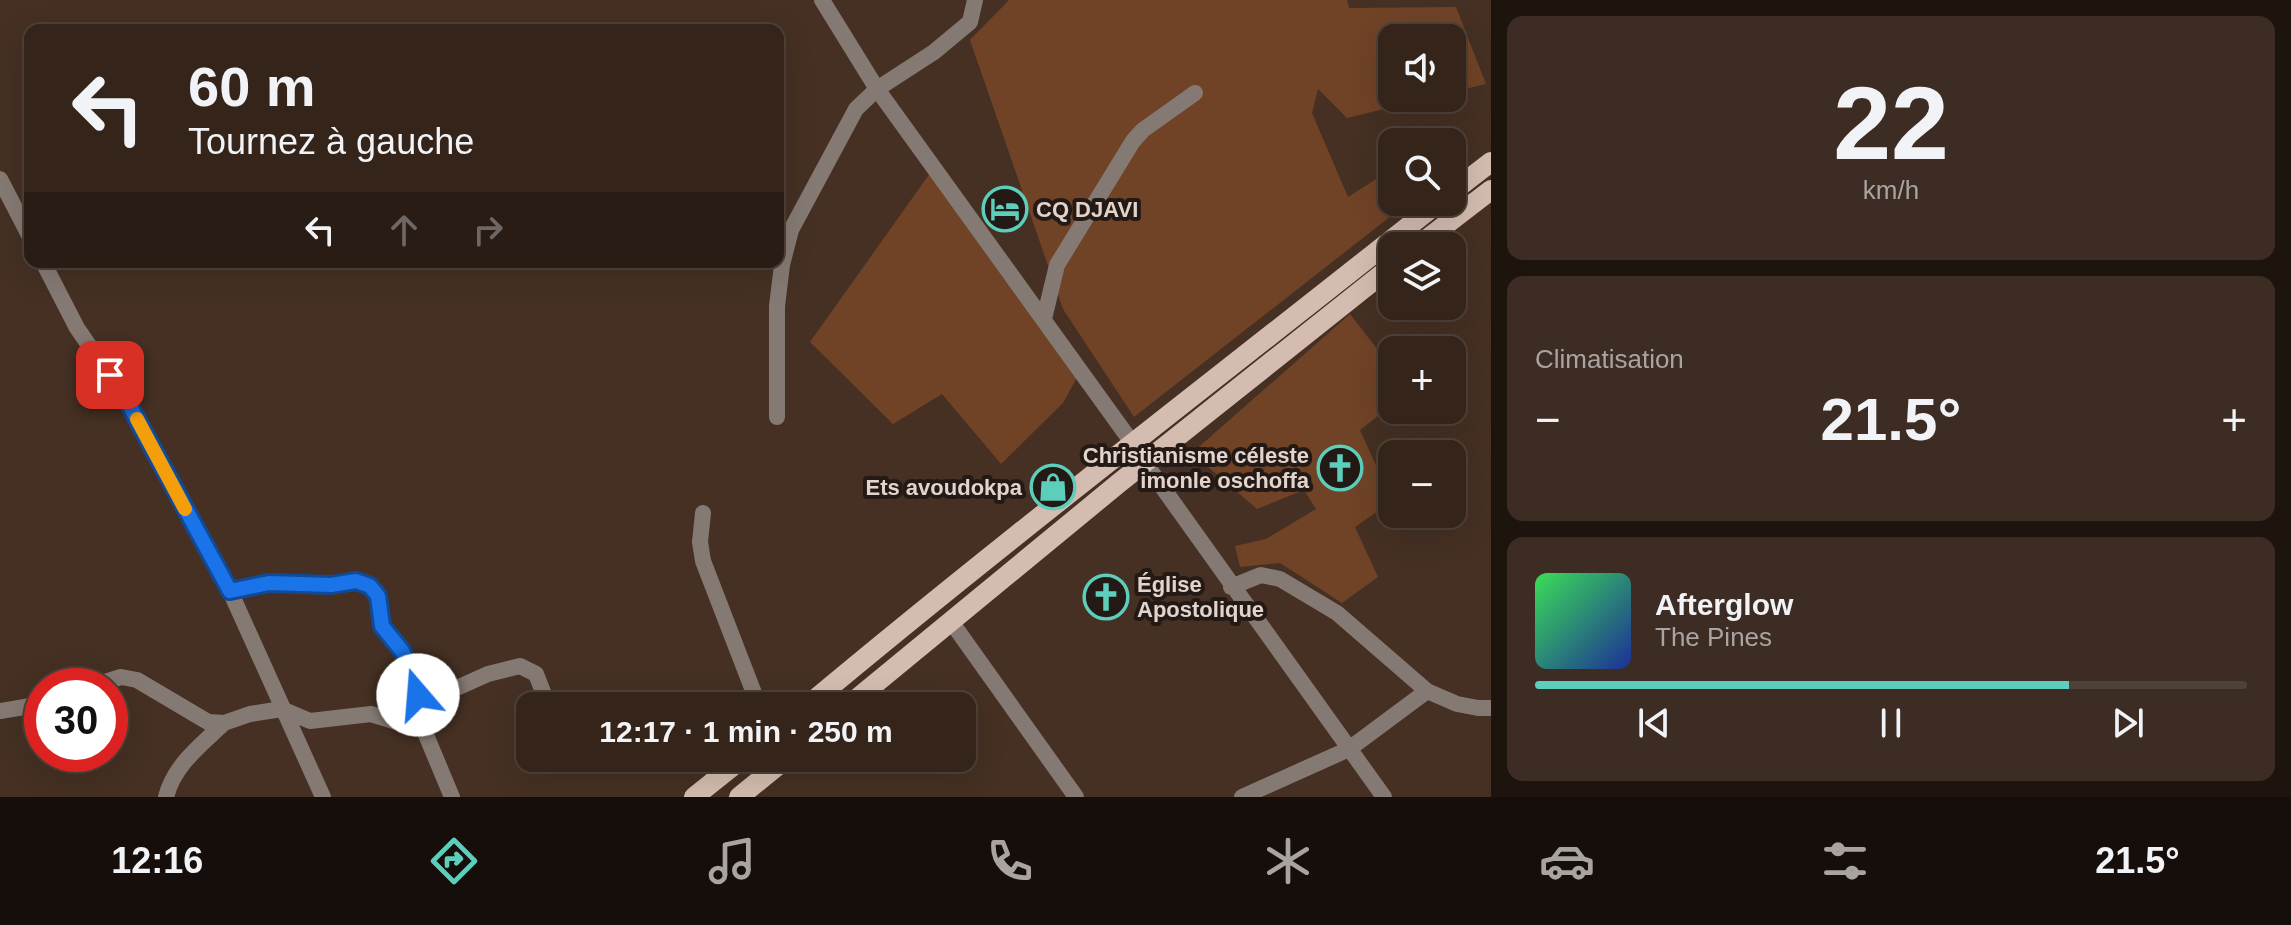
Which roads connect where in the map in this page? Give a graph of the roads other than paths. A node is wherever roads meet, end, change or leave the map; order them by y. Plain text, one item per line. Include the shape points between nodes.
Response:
1 (822, 0) edge
2 (975, 0) edge
3 (877, 89) junction
4 (1195, 93) dead end
5 (1491, 162) edge
6 (1466, 181) edge
7 (2, 188) edge
8 (1491, 190) edge
9 (1421, 216) edge
10 (24, 226) edge
11 (1436, 232) edge
12 (784, 257) edge
13 (46, 268) edge
14 (782, 268) edge
15 (1378, 277) edge
16 (1044, 319) junction
17 (777, 417) dead end
18 (1133, 444) junction
19 (1145, 463) junction
20 (703, 513) dead end
21 (1231, 587) junction
22 (230, 591) junction
23 (950, 620) junction
24 (128, 678) edge
25 (1427, 691) junction
26 (543, 692) edge
27 (754, 692) edge
28 (824, 692) edge
29 (865, 692) edge
30 (418, 695) junction
31 (24, 707) edge
32 (1491, 708) edge
33 (282, 709) junction
34 (0, 711) edge
35 (224, 723) junction
36 (421, 723) junction
37 (1349, 749) junction
38 (725, 772) edge
39 (770, 772) edge
40 (166, 797) edge
41 (323, 797) edge
42 (452, 797) edge
43 (694, 797) edge
44 (739, 797) edge
45 (1076, 797) edge
46 (1242, 797) edge
47 (1384, 797) edge

1 - 3 street
2 - 3 street via 970,22
3 - 12 street via 856,109 791,230
3 - 16 street
4 - 16 street via 1133,141 1057,265
5 - 6 main road
7 - 10 street
8 - 11 main road
9 - 18 main road
13 - 22 street via 77,328 126,399
14 - 17 street
15 - 19 main road
16 - 18 street
18 - 28 main road
19 - 21 street
19 - 23 main road
20 - 27 street via 703,561
21 - 25 street via 1261,575 1280,579 1337,613
21 - 37 street
22 - 30 street via 269,583 356,581 370,586 378,596 382,626 415,675
22 - 33 street
23 - 29 main road
23 - 45 street
24 - 35 street via 208,722
25 - 32 street via 1457,704
25 - 37 street
26 - 30 street via 536,674 520,666
30 - 36 street
31 - 34 street
33 - 35 street
33 - 36 street via 310,721 371,714
33 - 41 street
35 - 40 street via 181,765
36 - 42 street
37 - 46 street
37 - 47 street
38 - 43 main road
39 - 44 main road

